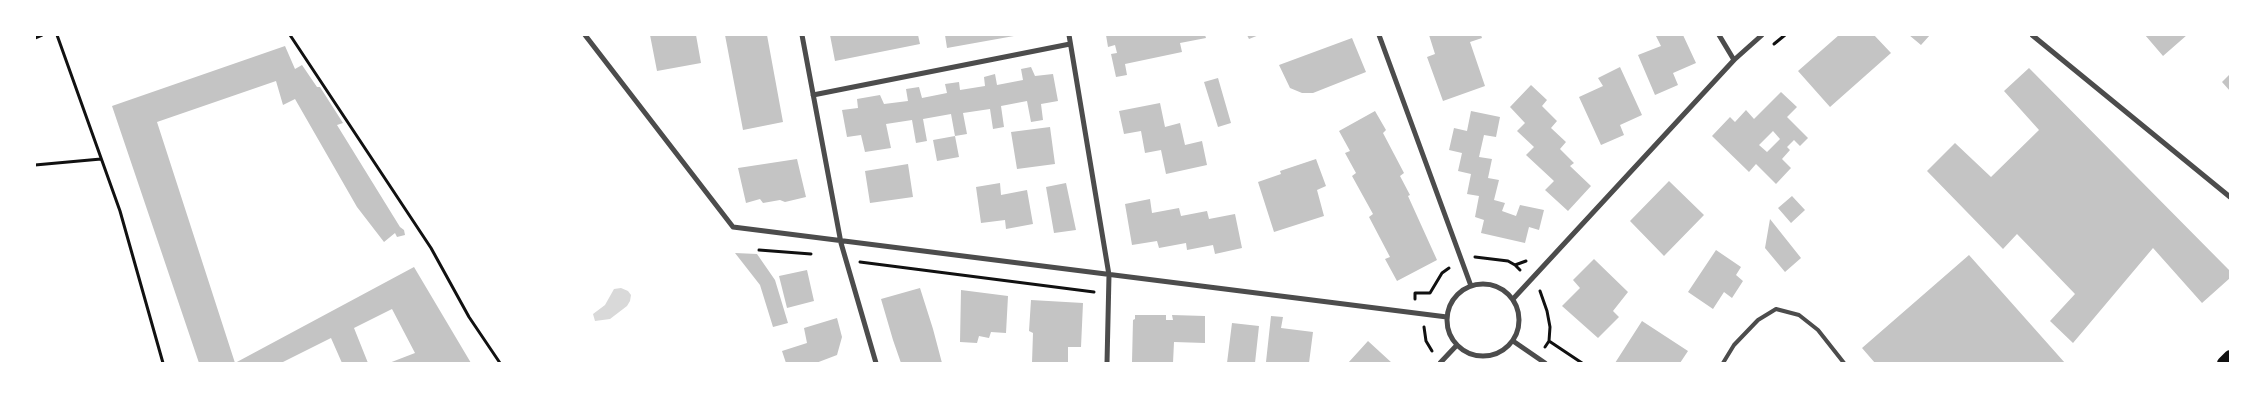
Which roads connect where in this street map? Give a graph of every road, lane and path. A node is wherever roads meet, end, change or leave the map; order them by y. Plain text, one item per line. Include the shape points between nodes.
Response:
1 (42, 35) edge
2 (57, 35) edge
3 (290, 35) edge
4 (585, 35) edge
5 (802, 35) edge
6 (1068, 35) edge
7 (1379, 35) edge
8 (1719, 35) edge
9 (1762, 35) edge
10 (2033, 35) edge
11 (35, 38) edge
12 (1070, 44) junction
13 (1734, 60) junction
14 (813, 95) junction
15 (101, 159) junction
16 (35, 165) edge
17 (2230, 196) edge
18 (842, 243) junction
19 (759, 250) dead end
20 (817, 254) dead end
21 (858, 268) dead end
22 (1110, 275) junction
23 (1470, 286) junction
24 (1539, 289) dead end
25 (1098, 292) dead end
26 (1513, 299) junction
27 (1447, 317) junction
28 (1513, 341) junction
29 (1549, 341) junction
30 (1457, 345) junction
31 (2230, 356) edge
32 (1538, 358) junction
33 (163, 363) edge
34 (500, 363) edge
35 (876, 363) edge
36 (1107, 363) edge
37 (1440, 363) edge
38 (1545, 363) edge
39 (1582, 363) edge
40 (1723, 363) edge
41 (1844, 363) edge
42 (2222, 363) edge

1 - 11 path
2 - 15 path
3 - 34 path via 431,248
4 - 18 street via 733,228
5 - 14 street
6 - 12 street
7 - 23 street
8 - 13 street
9 - 13 street
10 - 17 street
12 - 14 street
12 - 22 street
13 - 26 street
14 - 18 street
15 - 16 path
15 - 33 path via 120,211
18 - 22 street
18 - 35 street
19 - 20 path
21 - 25 path via 860,261
22 - 27 street
22 - 36 street
23 - 26 street via 1494,285
23 - 27 street via 1454,298
24 - 29 path via 1550,327
26 - 28 street via 1520,320
27 - 30 street via 1447,328
28 - 30 street via 1496,354 1486,356 1475,356
28 - 32 street
29 - 32 path
29 - 39 path
30 - 37 street
31 - 42 main road
32 - 38 street
40 - 41 lane via 1734,345 1758,320 1776,310 1799,315 1818,330

